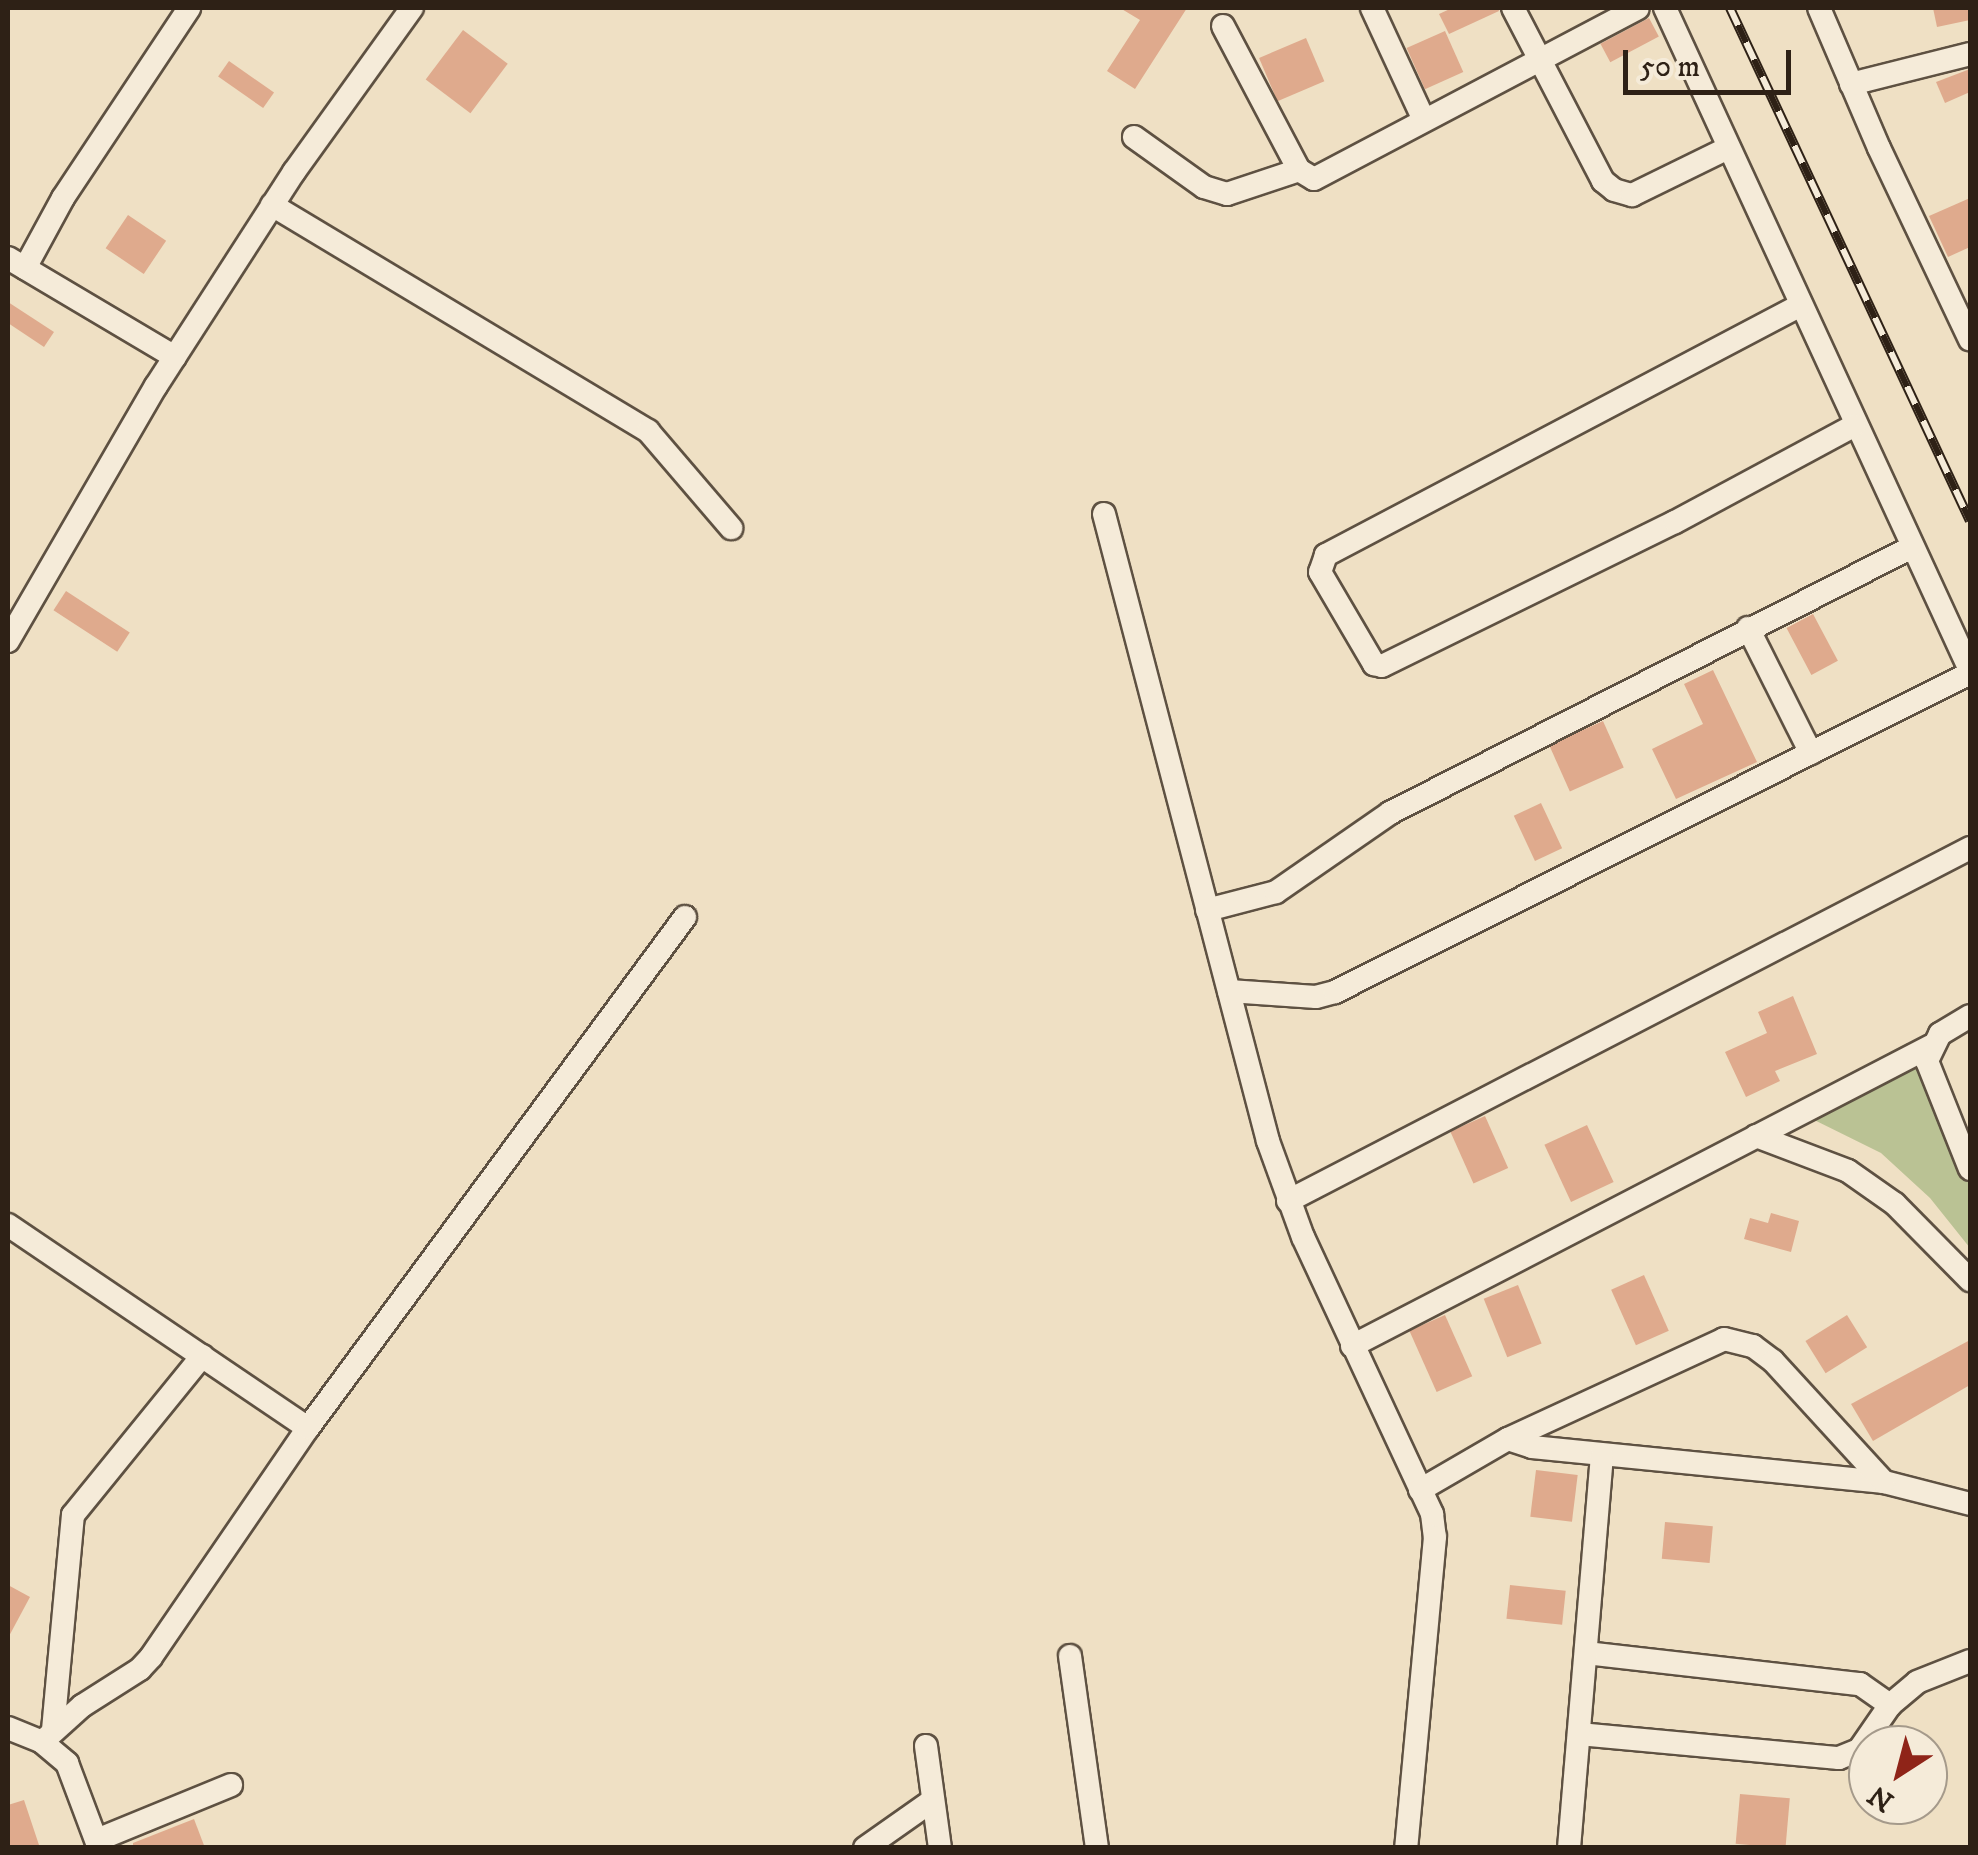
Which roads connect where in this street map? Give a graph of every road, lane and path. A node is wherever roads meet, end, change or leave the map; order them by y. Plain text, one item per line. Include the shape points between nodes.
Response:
1 (189, 8) edge
2 (412, 8) edge
3 (1372, 8) edge
4 (1513, 8) edge
5 (1638, 8) edge
6 (1665, 8) edge
7 (1818, 8) edge
8 (1223, 26) dead end
9 (1970, 54) edge
10 (1540, 60) junction
11 (1851, 84) junction
12 (1424, 120) junction
13 (1134, 137) dead end
14 (1728, 148) junction
15 (1298, 170) junction
16 (272, 205) junction
17 (16, 263) edge
18 (1799, 306) junction
19 (1970, 340) edge
20 (175, 357) junction
21 (1855, 425) junction
22 (1104, 514) dead end
23 (731, 528) dead end
24 (1912, 547) junction
25 (1748, 628) junction
26 (8, 641) edge
27 (1970, 672) edge
28 (1811, 752) junction
29 (1970, 848) edge
30 (1208, 910) junction
31 (685, 917) dead end
32 (1229, 991) junction
33 (1970, 1016) edge
34 (1931, 1046) junction
35 (1756, 1136) junction
36 (1970, 1169) edge
37 (1288, 1201) junction
38 (8, 1224) edge
39 (1970, 1280) edge
40 (1352, 1346) junction
41 (202, 1356) junction
42 (308, 1428) junction
43 (1508, 1440) junction
44 (1602, 1455) junction
45 (1884, 1482) junction
46 (1420, 1490) junction
47 (1970, 1504) edge
48 (1586, 1653) junction
49 (1070, 1656) dead end
50 (1970, 1660) edge
51 (1890, 1705) junction
52 (8, 1728) edge
53 (1579, 1734) junction
54 (47, 1736) junction
55 (926, 1746) dead end
56 (231, 1785) dead end
57 (933, 1800) junction
58 (98, 1844) edge
59 (865, 1848) edge
60 (940, 1848) edge
61 (1097, 1848) edge
62 (1406, 1848) edge
63 (1569, 1848) edge

1 - 17 street
2 - 16 street
3 - 12 street
4 - 10 street
5 - 10 street
6 - 14 street
7 - 11 street
8 - 15 street
9 - 11 street
10 - 12 street
10 - 14 street via 1603,180 1623,194
11 - 19 street
12 - 15 street via 1314,179
13 - 15 street via 1204,187 1227,194
14 - 18 street
16 - 20 street
16 - 23 street via 648,431
17 - 20 street
18 - 21 street
18 - 21 street via 1326,554 1320,572 1374,664 1382,666
20 - 26 street
21 - 24 street
22 - 30 street
24 - 25 street
24 - 27 street
25 - 28 street
25 - 30 street via 1390,813 1276,892
27 - 28 street
28 - 32 street via 1336,992 1316,997
29 - 37 street
30 - 32 street
31 - 42 street
32 - 37 street
33 - 34 street
34 - 35 street
34 - 36 street via 1930,1073
35 - 39 street via 1848,1171 1895,1204
35 - 40 street
37 - 40 street
38 - 41 street
40 - 46 street
41 - 42 street
41 - 54 street via 73,1515
42 - 54 street via 151,1657
43 - 44 street
43 - 45 street via 1709,1342 1738,1340 1774,1361
43 - 46 street
44 - 45 street
44 - 48 street
45 - 47 street
46 - 62 street via 1435,1538
48 - 51 street via 1860,1684
48 - 53 street
49 - 61 street
50 - 51 street via 1917,1682
51 - 53 street via 1860,1750 1839,1758
52 - 54 street
53 - 63 street
54 - 58 street via 67,1762
55 - 57 street
56 - 58 street
57 - 59 street
57 - 60 street

